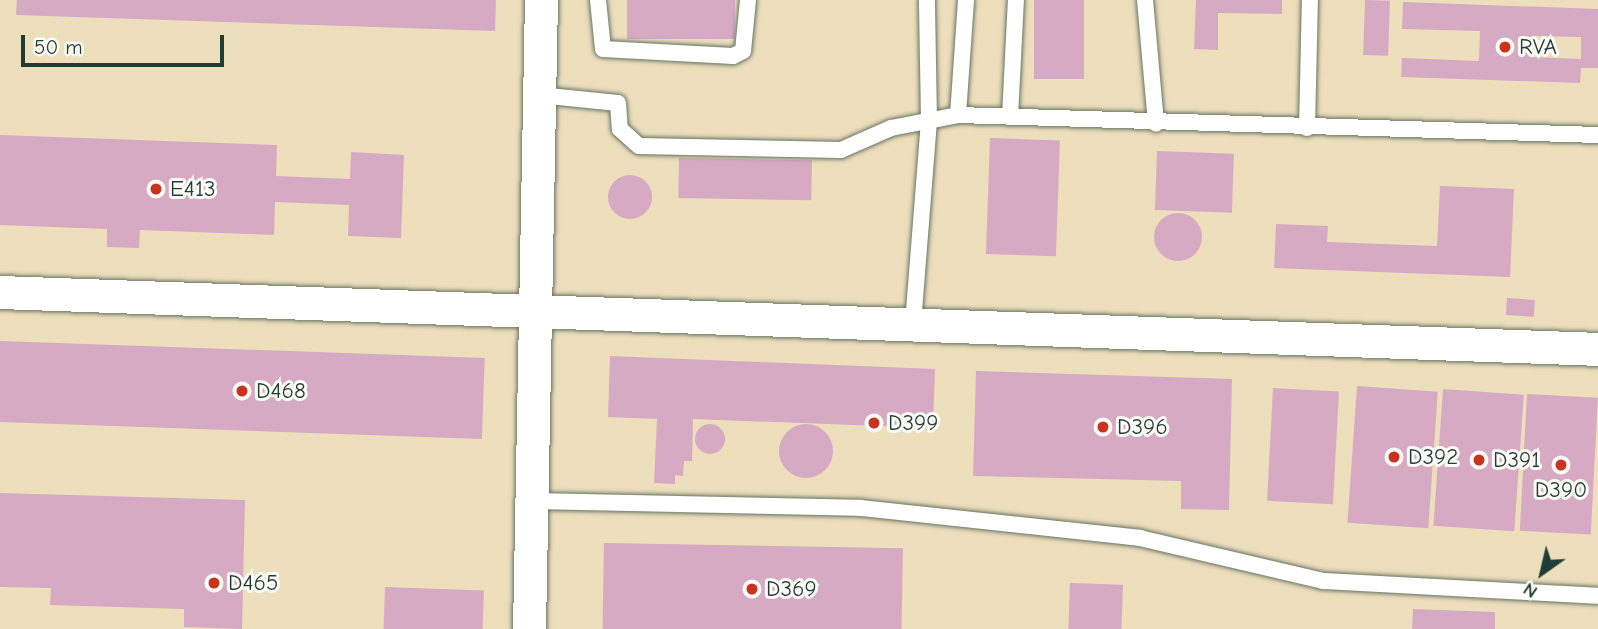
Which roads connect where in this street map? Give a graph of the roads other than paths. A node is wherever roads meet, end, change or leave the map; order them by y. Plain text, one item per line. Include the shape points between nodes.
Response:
1 (598, 0) edge
2 (748, 0) edge
3 (927, 0) edge
4 (966, 0) edge
5 (1016, 0) edge
6 (1145, 0) edge
7 (1310, 0) edge
8 (546, 1) edge
9 (538, 95) junction
10 (958, 115) junction
11 (1010, 117) junction
12 (929, 120) junction
13 (1156, 124) junction
14 (1307, 128) junction
15 (1598, 135) edge
16 (0, 292) edge
17 (532, 310) junction
18 (913, 324) junction
19 (1598, 349) edge
20 (530, 501) junction
21 (1598, 596) edge
22 (529, 629) edge

1 - 2 lane via 603,48 733,56 743,51
3 - 12 lane
4 - 10 lane
5 - 11 lane
6 - 13 lane
7 - 14 lane
8 - 9 street
9 - 12 lane via 618,103 620,129 639,146 841,150 891,128
9 - 17 street
10 - 11 lane
10 - 12 lane
11 - 13 lane
12 - 18 lane
13 - 14 lane
14 - 15 lane
16 - 17 street
17 - 18 street
17 - 20 street
18 - 19 street
20 - 21 lane via 861,508 1140,538 1323,581
20 - 22 street

